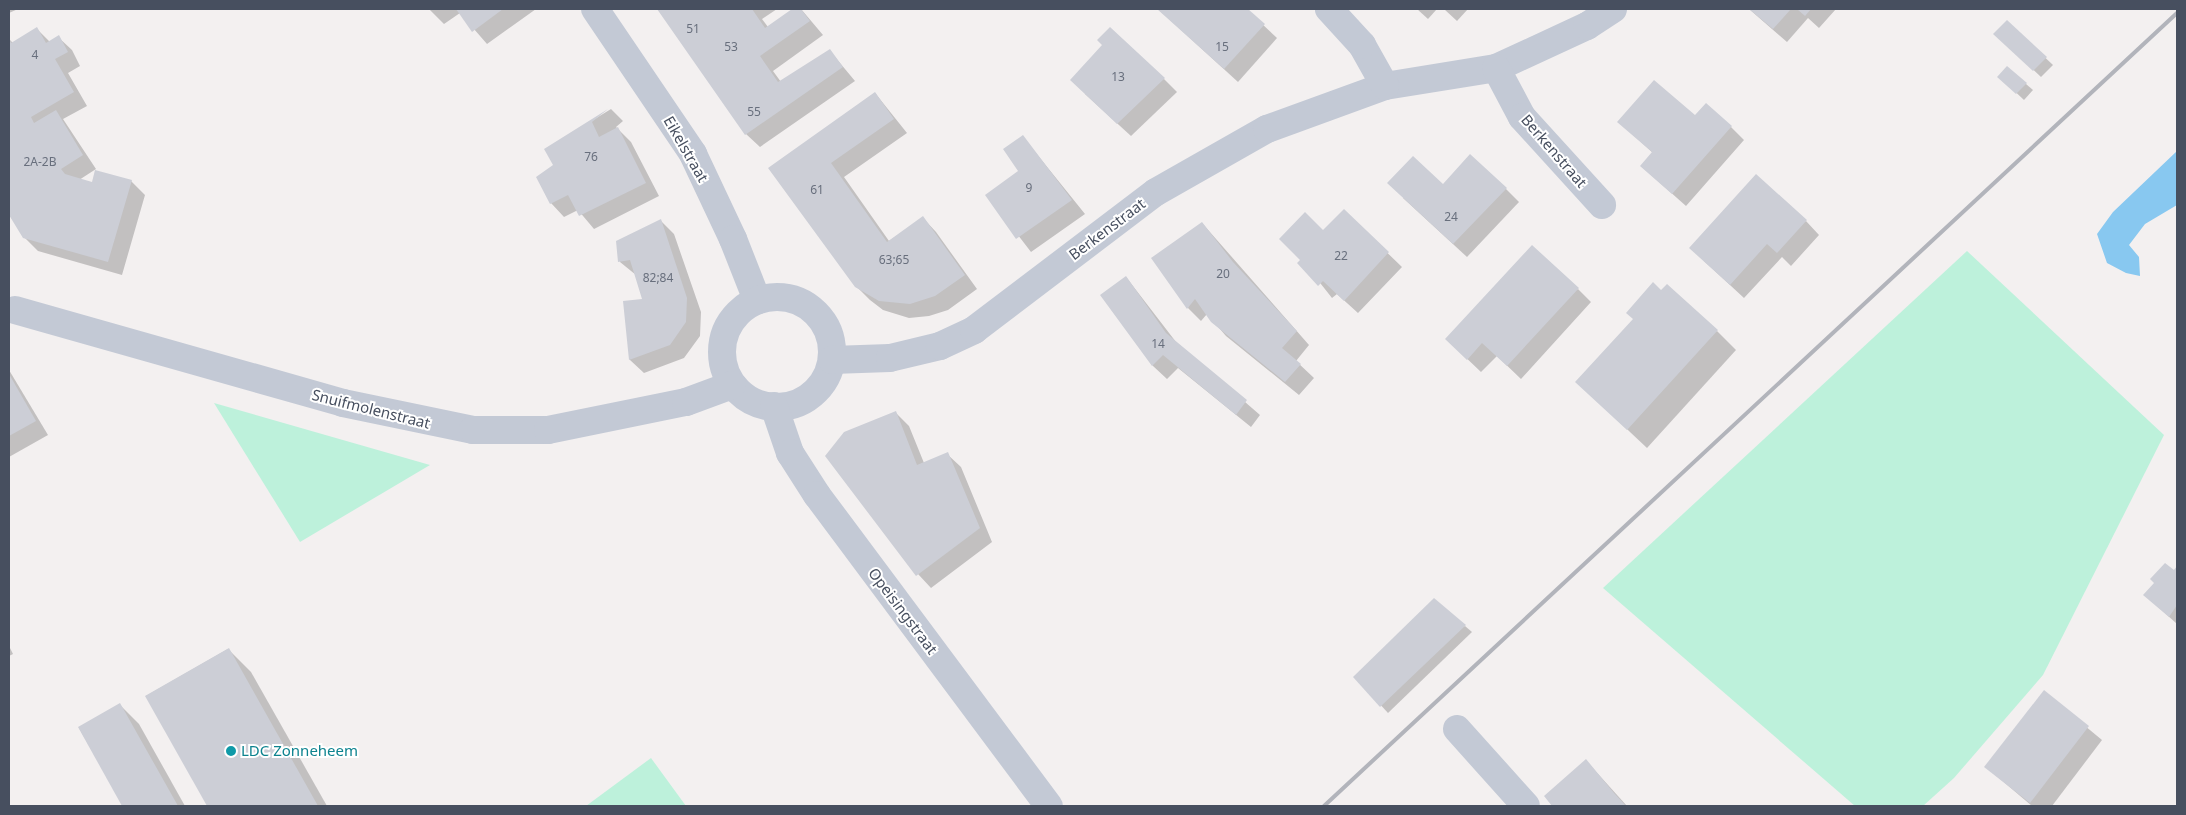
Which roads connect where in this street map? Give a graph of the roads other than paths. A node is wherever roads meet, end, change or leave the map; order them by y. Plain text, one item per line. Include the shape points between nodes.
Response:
1 (595, 9) edge
2 (1329, 9) edge
3 (1612, 9) edge
4 (1496, 68) junction
5 (1384, 86) junction
6 (1602, 205) dead end
7 (757, 300) junction
8 (11, 307) edge
9 (832, 360) junction
10 (732, 386) junction
11 (774, 406) junction
12 (1457, 729) dead end
13 (1049, 806) edge
14 (1526, 806) edge

1 - 7 street, Eikelstraat via 693,154 734,239
2 - 5 street via 1362,45
3 - 4 street, Berkenstraat via 1587,26
4 - 5 street, Berkenstraat
4 - 6 street, Berkenstraat via 1522,117
5 - 9 street, Berkenstraat via 1267,129 1156,192 974,330 940,346 890,358
7 - 9 street via 780,297 800,301 819,315 830,335
7 - 10 street via 737,315 723,337 724,365
8 - 10 street, Snuifmolenstraat via 342,403 473,430 548,430 686,402
9 - 11 street via 821,385 795,406
10 - 11 street via 752,402
11 - 13 street, Opeisingstraat via 790,453 817,495
12 - 14 street

